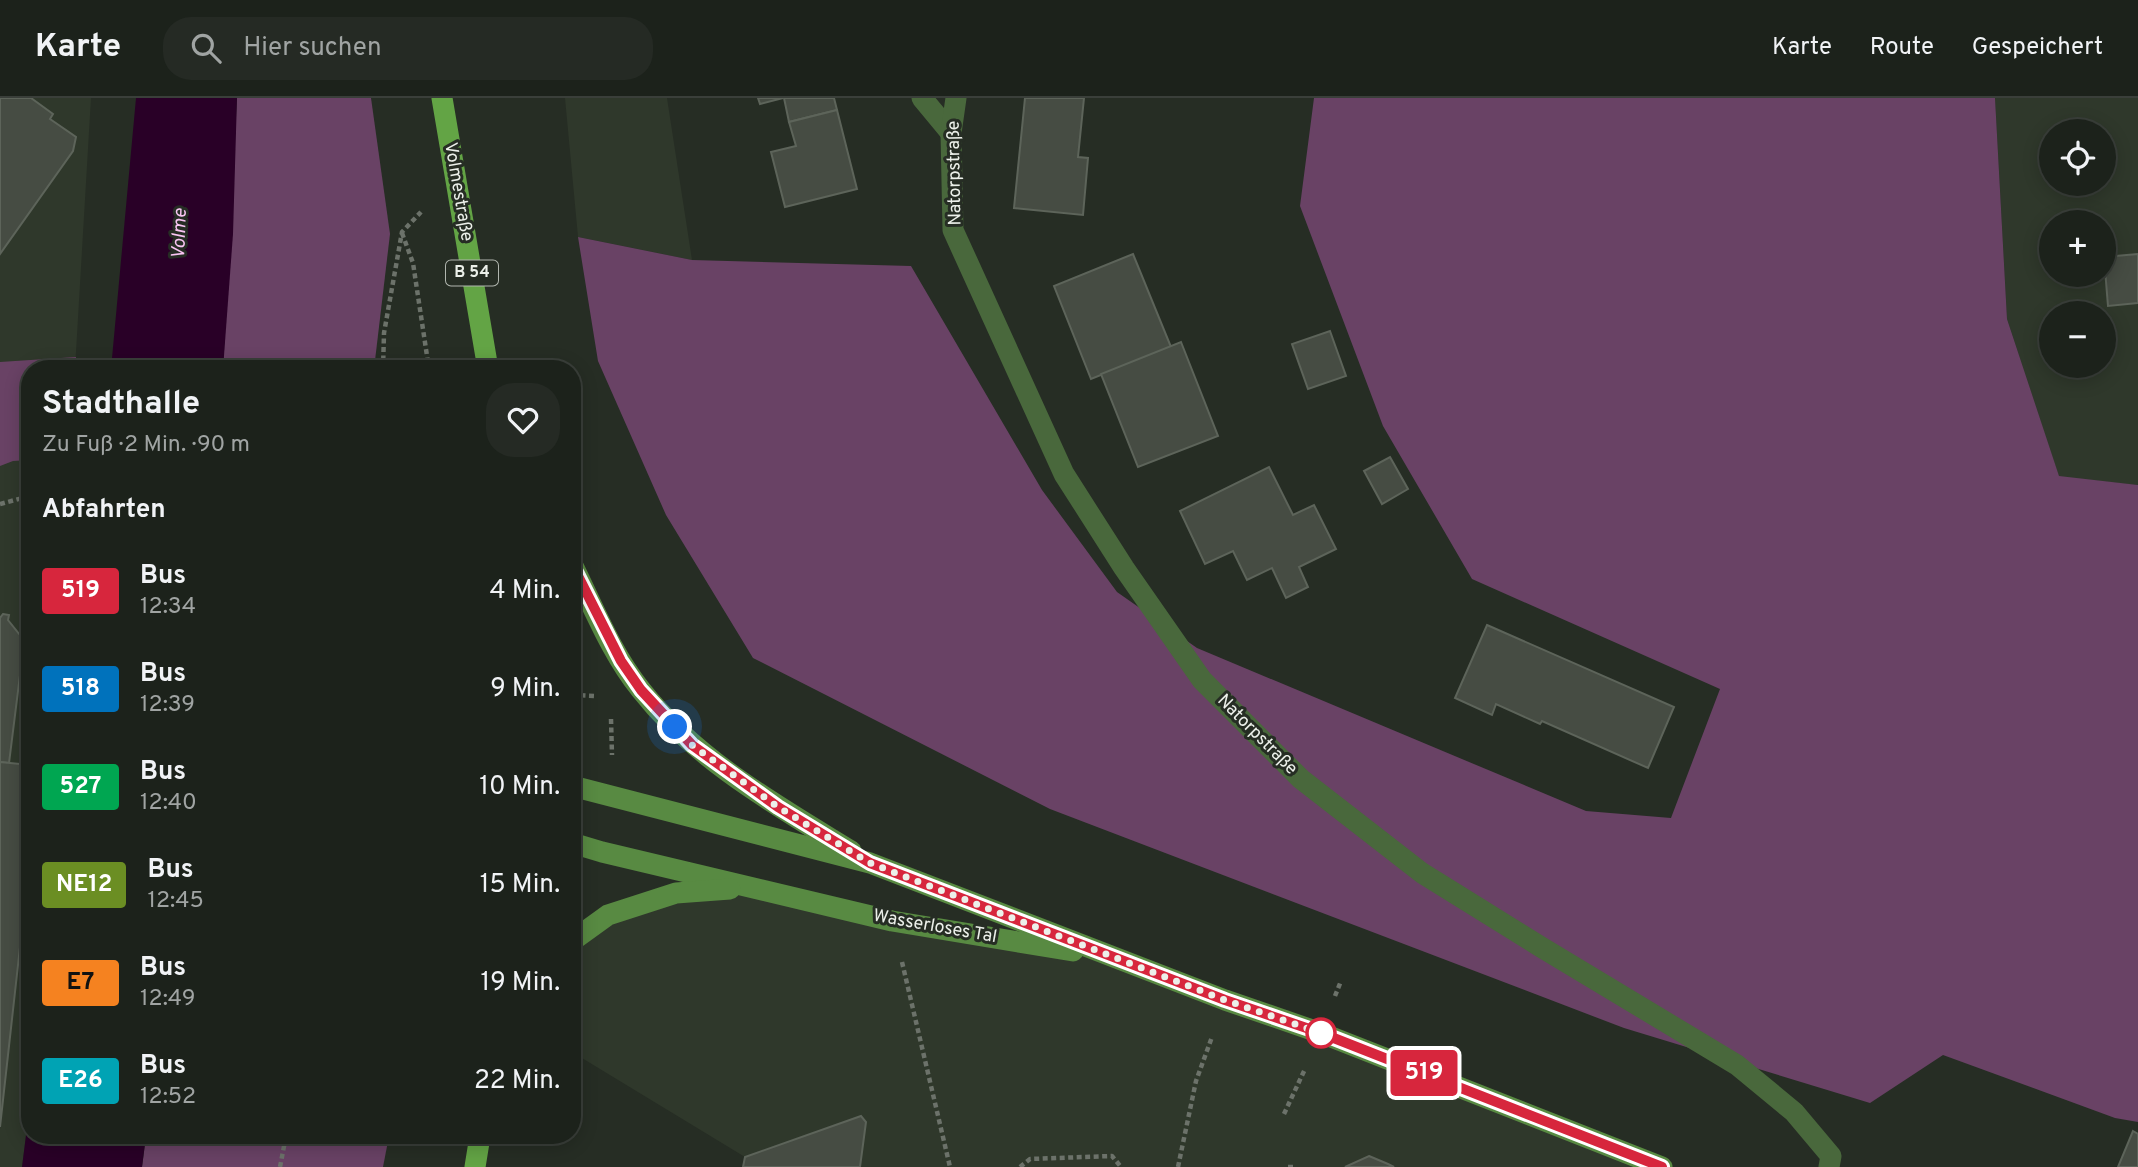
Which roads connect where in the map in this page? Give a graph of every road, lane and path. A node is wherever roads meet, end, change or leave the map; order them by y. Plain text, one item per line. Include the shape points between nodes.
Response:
1 (442, 98) edge
2 (922, 98) edge
3 (956, 98) edge
4 (951, 133) junction
5 (383, 360) edge
6 (428, 360) edge
7 (486, 360) edge
8 (21, 498) edge
9 (0, 504) edge
10 (581, 582) edge
11 (581, 788) edge
12 (581, 845) edge
13 (870, 863) junction
14 (751, 887) junction
15 (892, 921) junction
16 (581, 934) edge
17 (1120, 958) junction
18 (1225, 1000) junction
19 (284, 1144) edge
20 (479, 1144) edge
21 (280, 1167) edge
22 (475, 1167) edge
23 (950, 1167) edge
24 (1020, 1167) edge
25 (1121, 1167) edge
26 (1178, 1167) edge
27 (1662, 1167) edge
28 (1829, 1167) edge

1 - 7 main road, Volmestraße / B 54
2 - 4 street
3 - 4 street, Natorpstraße
4 - 28 street, Natorpstraße via 953,230 1064,474 1202,680 1301,779 1422,873 1737,1065 1794,1112 1831,1156
5 - 6 path via 402,232 413,263
8 - 9 path
10 - 13 main road, Wasserloses Tal via 627,671 692,745 778,807
11 - 13 main road, Wasserloses Tal
12 - 14 main road, Wasserloses Tal
13 - 17 main road, Wasserloses Tal
14 - 15 main road, Wasserloses Tal
14 - 16 main road, Wasserloses Tal via 676,893 608,915
15 - 17 main road, Wasserloses Tal
15 - 23 path
17 - 18 main road, Wasserloses Tal
18 - 26 path via 1196,1081
18 - 27 main road, Wasserloses Tal
19 - 21 path
20 - 22 main road
24 - 25 path via 1030,1159 1112,1156

